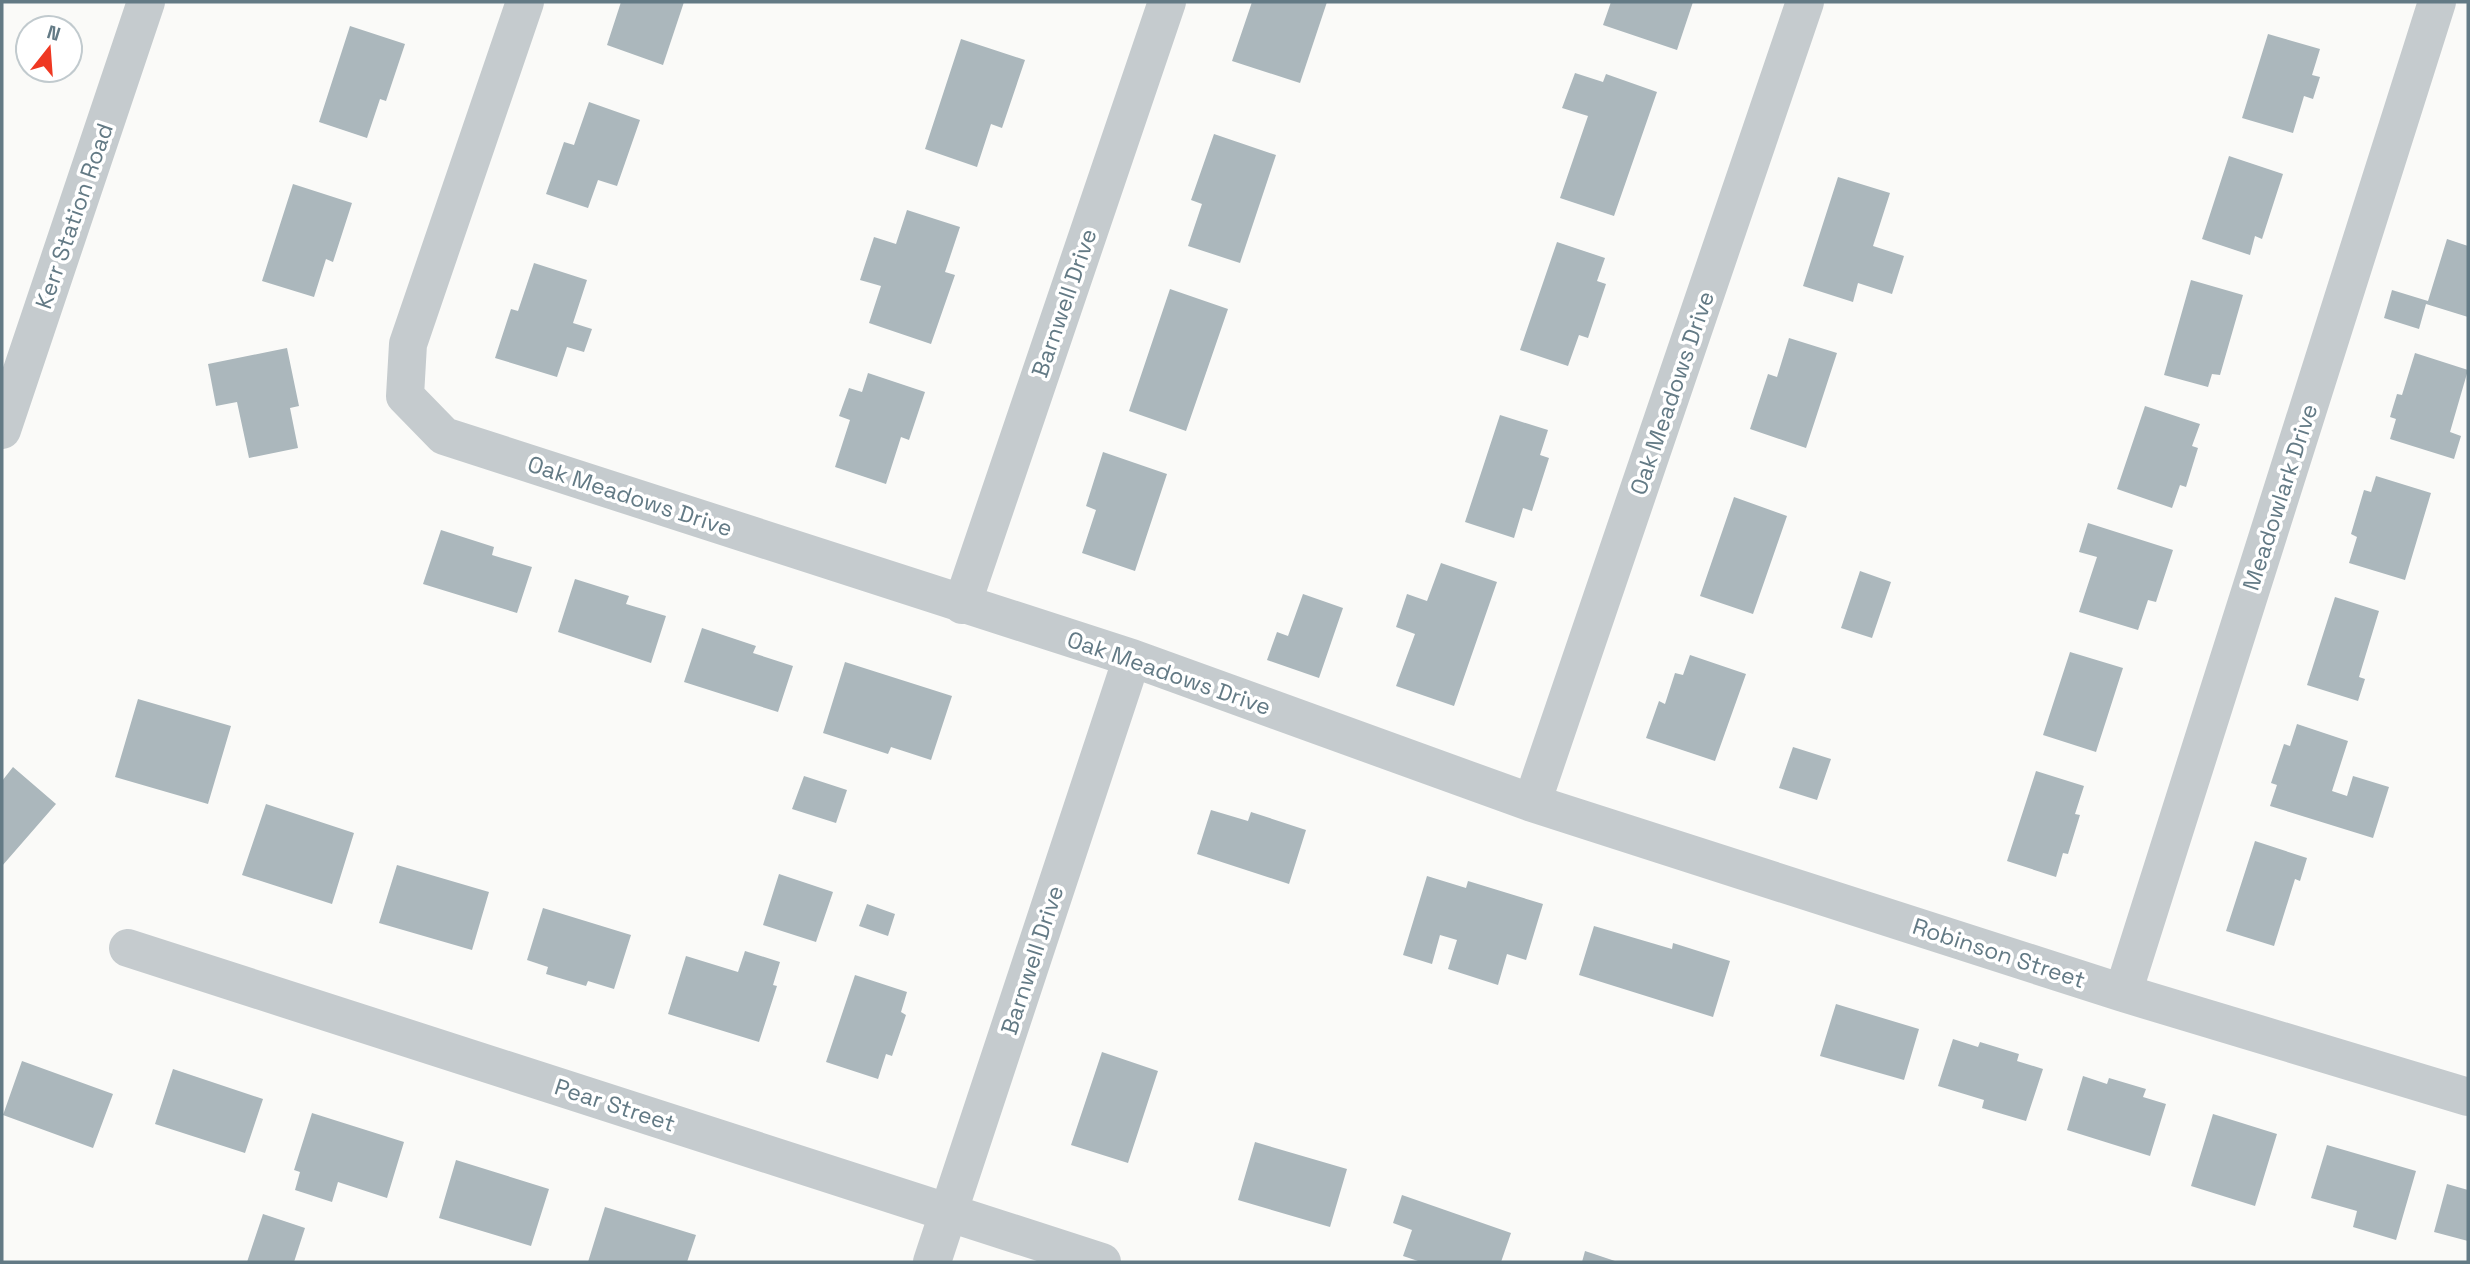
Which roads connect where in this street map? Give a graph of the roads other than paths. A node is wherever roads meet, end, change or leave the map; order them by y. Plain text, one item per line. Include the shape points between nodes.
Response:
1 (145, 2) edge
2 (525, 2) edge
3 (1167, 2) edge
4 (1805, 2) edge
5 (2437, 2) edge
6 (2, 430) edge
7 (962, 605) junction
8 (1132, 658) junction
9 (1532, 803) junction
10 (128, 948) dead end
11 (2123, 992) junction
12 (2468, 1097) edge
13 (949, 1213) junction
14 (932, 1262) edge
15 (1102, 1262) edge

1 - 6 street, Kerr Station Road
2 - 7 street, Oak Meadows Drive via 408,344 405,396 444,436
3 - 7 street, Barnwell Drive
4 - 9 street, Oak Meadows Drive
5 - 11 street, Meadowlark Drive
7 - 8 street, Oak Meadows Drive
8 - 9 street, Oak Meadows Drive
8 - 13 street, Barnwell Drive
9 - 11 street, Robinson Street
10 - 13 street, Pear Street
11 - 12 street, Robinson Street
13 - 14 street, Barnwell Drive
13 - 15 street, Pear Street

